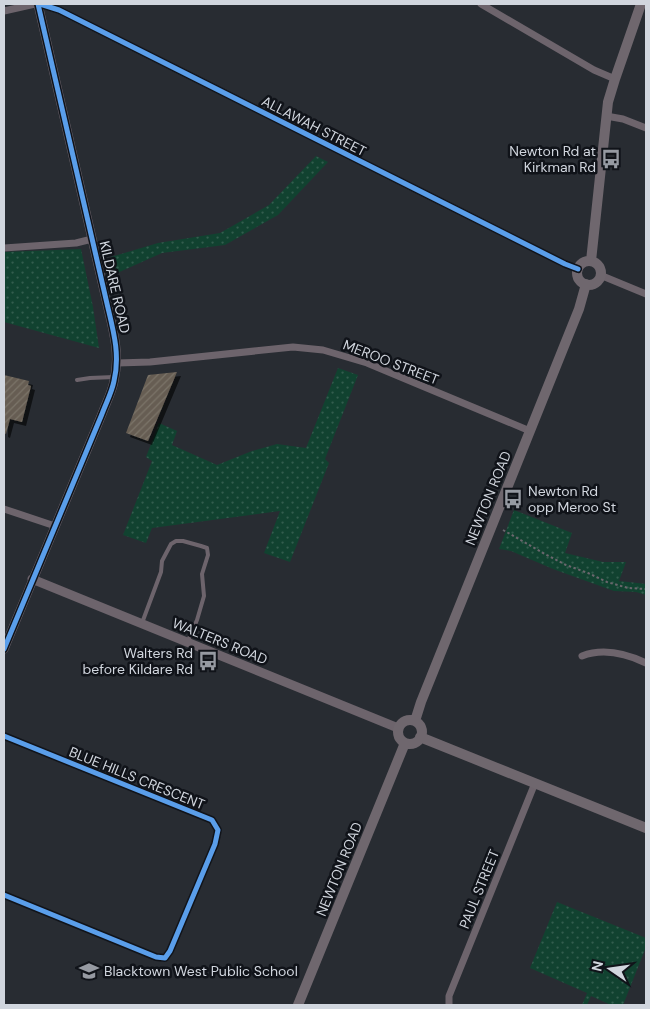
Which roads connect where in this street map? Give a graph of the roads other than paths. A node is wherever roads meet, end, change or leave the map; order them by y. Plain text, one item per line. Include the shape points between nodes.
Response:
1 (38, 4) edge
2 (480, 4) edge
3 (641, 4) edge
4 (4, 11) edge
5 (614, 79) junction
6 (606, 116) junction
7 (646, 128) edge
8 (92, 239) junction
9 (4, 248) edge
10 (591, 262) junction
11 (578, 269) junction
12 (600, 275) junction
13 (586, 284) junction
14 (646, 294) edge
15 (117, 363) junction
16 (115, 377) junction
17 (77, 380) dead end
18 (530, 431) junction
19 (4, 509) edge
20 (55, 526) junction
21 (32, 579) junction
22 (142, 624) junction
23 (187, 643) junction
24 (4, 649) edge
25 (582, 656) dead end
26 (646, 663) edge
27 (415, 721) junction
28 (398, 728) junction
29 (4, 736) edge
30 (420, 737) junction
31 (405, 743) junction
32 (535, 783) junction
33 (646, 828) edge
34 (4, 895) edge
35 (298, 1005) edge
36 (449, 1005) edge

1 - 4 street
1 - 8 street, KILDARE ROAD
1 - 11 street, ALLAWAH STREET via 59,10
2 - 5 street
3 - 5 main road
5 - 6 main road
6 - 7 street
6 - 10 main road
8 - 9 street
8 - 15 street, KILDARE ROAD via 116,345
10 - 11 main road via 583,263
10 - 12 main road via 599,267
11 - 13 main road via 580,280
12 - 13 main road via 596,282
12 - 14 street
13 - 18 main road, NEWTON ROAD
15 - 16 street, KILDARE ROAD
15 - 18 street, MEROO STREET via 293,347 323,350 367,363
16 - 17 lane
16 - 20 street, KILDARE ROAD
18 - 27 main road, NEWTON ROAD
19 - 20 street
20 - 21 street, KILDARE ROAD
21 - 22 street, WALTERS ROAD
21 - 24 street, KILDARE ROAD
22 - 23 street, WALTERS ROAD
22 - 23 lane via 162,572 162,561 171,544 182,541 207,548 202,574 204,596
23 - 28 street, WALTERS ROAD
25 - 26 street via 597,652 621,654
27 - 28 main road via 405,721
27 - 30 main road via 420,726
28 - 31 main road via 398,735
29 - 34 street, BLUE HILLS CRESCENT via 212,820 218,830 215,844 165,958
30 - 31 main road via 412,743
30 - 32 main road
31 - 35 main road, NEWTON ROAD
32 - 33 main road
32 - 36 street, PAUL STREET via 449,996

